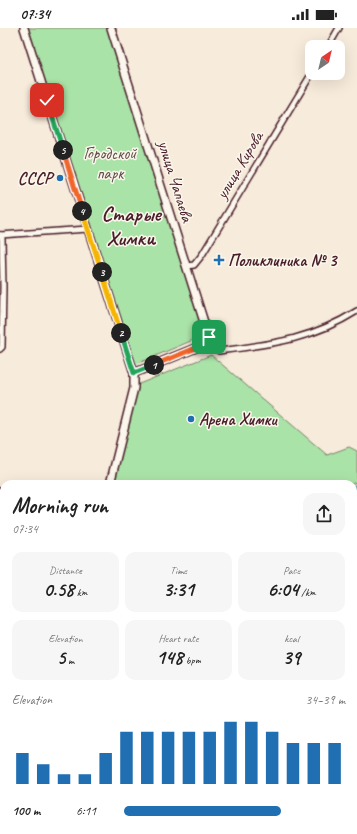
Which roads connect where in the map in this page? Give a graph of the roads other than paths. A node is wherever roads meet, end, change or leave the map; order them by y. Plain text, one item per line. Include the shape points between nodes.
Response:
1 (24, 28) edge
2 (111, 28) edge
3 (339, 28) edge
4 (332, 40) edge
5 (308, 80) edge
6 (88, 229) junction
7 (0, 235) edge
8 (187, 266) junction
9 (357, 311) edge
10 (208, 343) junction
11 (0, 349) edge
12 (134, 373) junction
13 (111, 480) edge

1 - 6 street
2 - 8 street, улица Чапаева
3 - 4 street
5 - 8 street, улица Кирова via 202,255 194,266
6 - 7 street
6 - 12 street
7 - 11 street via 3,287
8 - 10 street, улица Чапаева via 209,338
9 - 10 street via 301,338 219,352
10 - 12 street
12 - 13 street via 134,388

